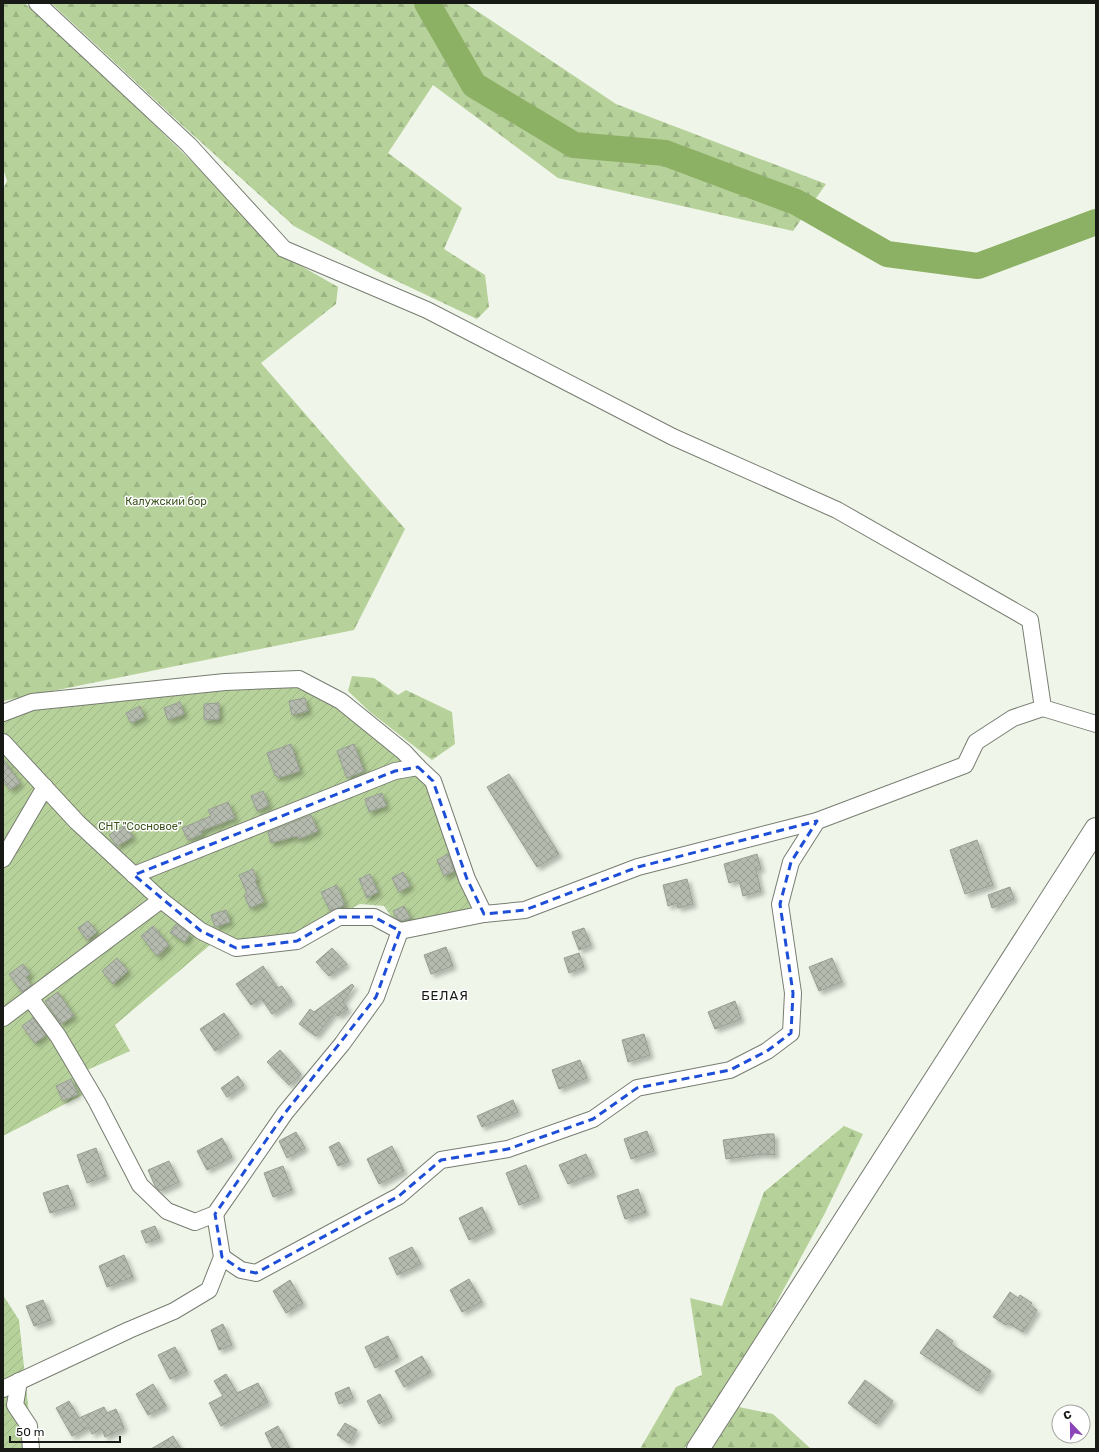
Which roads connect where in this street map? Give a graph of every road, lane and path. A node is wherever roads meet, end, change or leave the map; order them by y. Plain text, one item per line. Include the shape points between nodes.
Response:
1 (37, 3) edge
2 (1044, 708) junction
3 (3, 713) edge
4 (1096, 724) edge
5 (3, 742) edge
6 (418, 767) junction
7 (45, 787) junction
8 (817, 820) junction
9 (1096, 829) edge
10 (3, 860) edge
11 (134, 875) junction
12 (161, 900) junction
13 (484, 914) junction
14 (400, 932) junction
15 (30, 998) junction
16 (3, 1018) edge
17 (214, 1214) junction
18 (222, 1257) junction
19 (20, 1381) junction
20 (3, 1389) edge
21 (31, 1449) edge
22 (698, 1449) edge

1 - 2 street via 189,146 284,249 427,310 673,437 837,510 1030,620
2 - 4 street
2 - 8 street via 1013,718 976,742 965,765
3 - 6 street via 32,702 225,682 299,679 341,701 404,752
5 - 7 street
6 - 11 street via 394,772
6 - 13 street via 433,781 467,879
7 - 10 street
7 - 11 street via 77,822
8 - 13 street via 638,868 525,910
8 - 18 street via 791,862 780,904 793,993 791,1033 766,1052 730,1070 637,1088 593,1119 508,1148 441,1160 399,1196 256,1273 241,1270
9 - 22 main road
11 - 12 street
12 - 14 street via 201,931 236,948 297,941 339,917 374,917
12 - 15 street
13 - 14 street
14 - 17 street via 376,997 342,1044 285,1113
15 - 16 street
15 - 17 street via 58,1036 97,1102 140,1185 167,1211 195,1222
17 - 18 street
18 - 19 street via 208,1290 174,1312
19 - 20 street
19 - 21 street via 15,1405 29,1426

